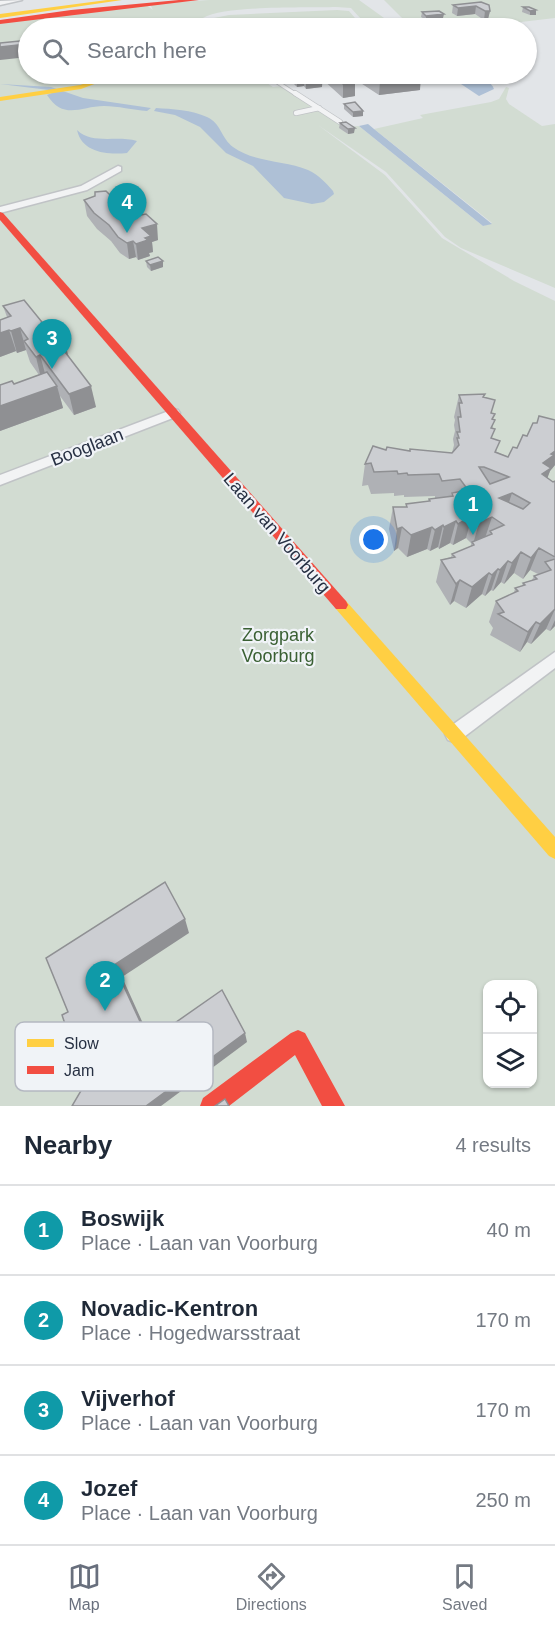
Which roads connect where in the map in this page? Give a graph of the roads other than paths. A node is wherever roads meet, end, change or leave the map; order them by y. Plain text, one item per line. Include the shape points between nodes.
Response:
1 (20, 0) edge
2 (79, 0) edge
3 (120, 0) edge
4 (196, 0) edge
5 (0, 3) edge
6 (0, 11) edge
7 (0, 16) edge
8 (29, 18) edge
9 (18, 20) edge
10 (0, 22) edge
11 (89, 84) edge
12 (280, 84) edge
13 (0, 99) edge
14 (319, 108) junction
15 (296, 113) dead end
16 (340, 122) edge
17 (118, 169) dead end
18 (0, 210) edge
19 (0, 215) edge
20 (174, 413) junction
21 (0, 480) edge
22 (555, 659) edge
23 (454, 734) junction
24 (555, 850) edge
25 (211, 1106) edge
26 (334, 1106) edge

1 - 5 street
2 - 6 main road
3 - 7 main road
4 - 8 main road
9 - 10 main road
11 - 13 main road
12 - 14 lane
14 - 15 lane
14 - 16 lane
17 - 18 street via 84,188
19 - 20 main road, Laan van Voorburg
20 - 21 street, Booglaan
20 - 23 main road, Laan van Voorburg
22 - 23 street
23 - 24 main road, Laan van Voorburg
25 - 26 main road via 298,1040

